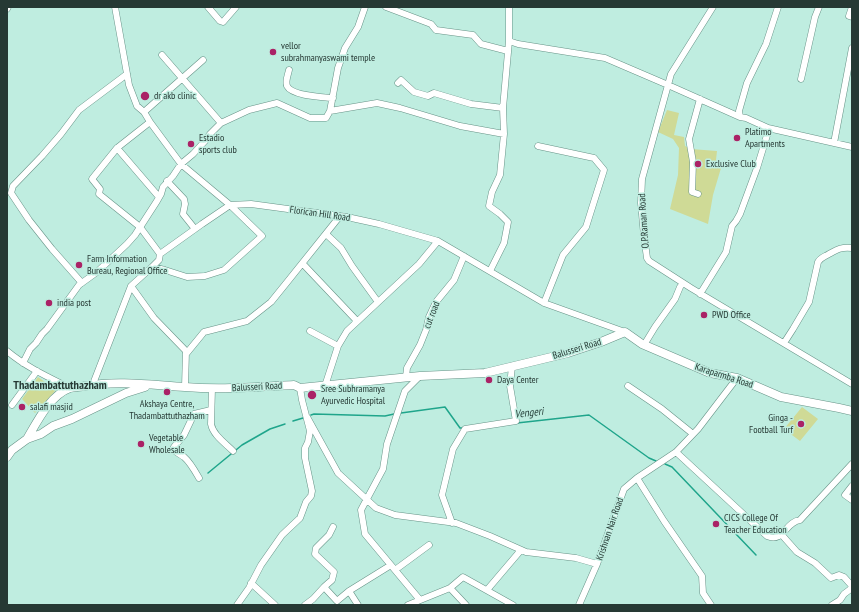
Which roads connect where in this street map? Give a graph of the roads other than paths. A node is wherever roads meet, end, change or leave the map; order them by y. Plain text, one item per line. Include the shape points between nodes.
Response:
1 (115, 7) edge
2 (208, 7) edge
3 (236, 7) edge
4 (365, 7) edge
5 (386, 7) edge
6 (509, 7) edge
7 (713, 7) edge
8 (778, 7) edge
9 (819, 7) edge
10 (852, 7) edge
11 (852, 17) edge
12 (509, 41) junction
13 (852, 48) edge
14 (508, 51) junction
15 (162, 55) dead end
16 (203, 60) dead end
17 (289, 70) dead end
18 (127, 74) junction
19 (182, 78) junction
20 (801, 79) dead end
21 (398, 83) dead end
22 (668, 85) junction
23 (332, 98) junction
24 (700, 99) junction
25 (503, 108) junction
26 (144, 112) junction
27 (330, 112) junction
28 (740, 117) junction
29 (150, 122) junction
30 (221, 123) junction
31 (768, 128) junction
32 (504, 134) junction
33 (834, 143) junction
34 (538, 146) dead end
35 (852, 147) edge
36 (117, 148) junction
37 (181, 164) junction
38 (167, 181) junction
39 (698, 194) dead end
40 (159, 197) junction
41 (230, 205) junction
42 (340, 216) junction
43 (140, 227) junction
44 (195, 229) junction
45 (326, 234) junction
46 (438, 241) junction
47 (852, 248) edge
48 (160, 254) junction
49 (464, 256) junction
50 (303, 264) junction
51 (152, 267) junction
52 (490, 271) junction
53 (82, 283) junction
54 (683, 283) junction
55 (131, 286) junction
56 (700, 294) junction
57 (378, 302) junction
58 (544, 303) junction
59 (357, 321) junction
60 (310, 331) dead end
61 (625, 332) junction
62 (784, 343) junction
63 (644, 345) junction
64 (338, 346) junction
65 (9, 353) edge
66 (186, 354) junction
67 (7, 361) edge
68 (23, 363) junction
69 (512, 366) junction
70 (36, 372) junction
71 (420, 376) junction
72 (406, 377) junction
73 (737, 378) junction
74 (93, 384) junction
75 (152, 384) junction
76 (852, 384) edge
77 (325, 386) junction
78 (628, 386) dead end
79 (70, 388) junction
80 (186, 388) junction
81 (212, 388) junction
82 (300, 388) junction
83 (12, 405) dead end
84 (211, 410) junction
85 (852, 411) edge
86 (307, 417) junction
87 (693, 434) junction
88 (27, 438) junction
89 (233, 451) dead end
90 (676, 452) junction
91 (7, 457) edge
92 (852, 464) edge
93 (199, 478) dead end
94 (637, 478) junction
95 (852, 486) edge
96 (367, 500) junction
97 (852, 500) edge
98 (452, 523) junction
99 (333, 527) dead end
100 (781, 534) junction
101 (429, 545) dead end
102 (521, 550) junction
103 (597, 564) junction
104 (391, 565) junction
105 (395, 570) junction
106 (251, 583) junction
107 (852, 587) edge
108 (324, 588) junction
109 (450, 588) junction
110 (487, 590) junction
111 (349, 591) junction
112 (420, 600) junction
113 (267, 602) edge
114 (237, 605) edge
115 (275, 605) edge
116 (305, 605) edge
117 (358, 605) edge
118 (408, 605) edge
119 (466, 605) edge
120 (513, 605) edge
121 (579, 605) edge
122 (711, 605) edge
123 (832, 605) edge

1 - 18 street
2 - 3 street via 223,22
4 - 23 street via 358,26 345,48
5 - 14 street via 431,24 436,30 474,35 481,44
6 - 12 street
7 - 22 street, O.P.Raman Road via 671,74
8 - 28 street via 766,44 747,83 739,111
9 - 20 street
10 - 11 street via 848,16
12 - 14 street
12 - 22 street via 605,58
13 - 33 street
14 - 25 street
15 - 19 street
16 - 19 street
17 - 23 street via 286,81 292,91
18 - 26 street via 137,106
18 - 53 street via 79,110 42,156 13,186 11,193 29,220
19 - 26 street
19 - 30 street
21 - 25 street via 401,80 414,92 428,96 434,93 471,104
22 - 24 street
22 - 54 street, O.P.Raman Road via 642,179 641,203 646,255 649,260
23 - 27 street
24 - 28 street
24 - 39 street via 689,139 693,162 692,192
25 - 32 street
26 - 29 street
27 - 30 street via 326,118 310,118 277,103 249,110
27 - 32 street via 377,102 460,126
28 - 31 street
29 - 36 street
29 - 37 street
30 - 37 street
31 - 33 street
31 - 56 street via 757,168 740,214 732,226 726,252
32 - 52 street via 500,176 492,192 489,206 508,222 504,243
33 - 35 street
34 - 58 street via 594,158 604,170 586,227 563,255
36 - 40 street
36 - 43 street via 92,180 100,189 99,194
37 - 38 street
37 - 41 street
38 - 40 street
38 - 44 street via 184,198 183,214
40 - 43 street
41 - 42 street, Florican Hill Road via 251,204
41 - 44 street
41 - 51 street via 262,236 224,270 206,276 187,277
42 - 45 street
42 - 46 street, Florican Hill Road
43 - 48 street
43 - 53 street via 127,244
44 - 48 street
45 - 50 street
45 - 57 street via 341,248
46 - 49 street, Florican Hill Road
46 - 57 street via 420,264
47 - 62 street via 837,249 821,257 809,302
48 - 51 street via 159,260
49 - 52 street, Florican Hill Road
49 - 72 street, cut road via 454,280 436,302 420,345 407,368
50 - 59 street
50 - 66 street via 271,302 247,321 204,332
51 - 55 street
52 - 58 street, Florican Hill Road
53 - 68 street via 30,349
54 - 56 street, O.P.Raman Road
54 - 63 street
55 - 66 street via 154,318
55 - 74 street
56 - 62 street, O.P.Raman Road
57 - 59 street
58 - 61 street, Florican Hill Road
59 - 64 street
60 - 64 street
61 - 63 main road, Karaparmba Road
61 - 69 main road, Balusseri Road via 568,353
62 - 76 street, O.P.Raman Road
63 - 73 main road, Karaparmba Road via 710,373
64 - 77 street
65 - 67 street
65 - 68 street
66 - 80 street
68 - 70 street
69 - 71 main road, Balusseri Road via 485,373
69 - 98 street via 510,386 516,421 465,429 453,449 442,495
70 - 79 street
70 - 83 street
71 - 72 main road, Balusseri Road
71 - 96 street via 405,391 383,469
72 - 77 main road, Balusseri Road
73 - 85 main road, Karaparmba Road via 781,397
73 - 87 street, Krishnan Nair Road
74 - 75 main road, Balusseri Road
74 - 79 main road, Balusseri Road
75 - 80 main road, Balusseri Road
75 - 88 main road via 126,393 41,434
77 - 82 main road, Balusseri Road
78 - 87 street
79 - 88 main road, Balusseri Road via 51,403
80 - 81 main road, Balusseri Road
81 - 82 main road, Balusseri Road via 294,385
81 - 84 street
82 - 86 street
84 - 89 street via 212,429
84 - 93 street via 194,414 173,449 183,456
86 - 96 street via 338,473
86 - 106 street via 310,431 305,458 311,496 300,518 282,535
87 - 90 street, Krishnan Nair Road
88 - 91 main road
90 - 94 street, Krishnan Nair Road
90 - 100 street via 767,536 772,538
92 - 100 street via 800,520 794,521
94 - 103 street, Krishnan Nair Road via 624,489
94 - 122 street via 702,576 703,593
95 - 97 street via 845,495
96 - 98 street via 376,508 395,515
96 - 104 street via 361,510 365,534
98 - 102 street
99 - 108 street via 316,548 315,554 334,572 332,580
100 - 107 street via 797,552 816,563 831,578 839,575 844,577
101 - 105 street
102 - 103 street via 576,558
102 - 110 street
103 - 121 street, Krishnan Nair Road
104 - 105 street
104 - 111 street
105 - 112 street
106 - 113 street
106 - 114 street
107 - 123 street
108 - 111 street via 337,601
108 - 116 street
109 - 110 street via 463,577
109 - 112 street
109 - 119 street
110 - 120 street
111 - 117 street
112 - 118 street
113 - 115 street

